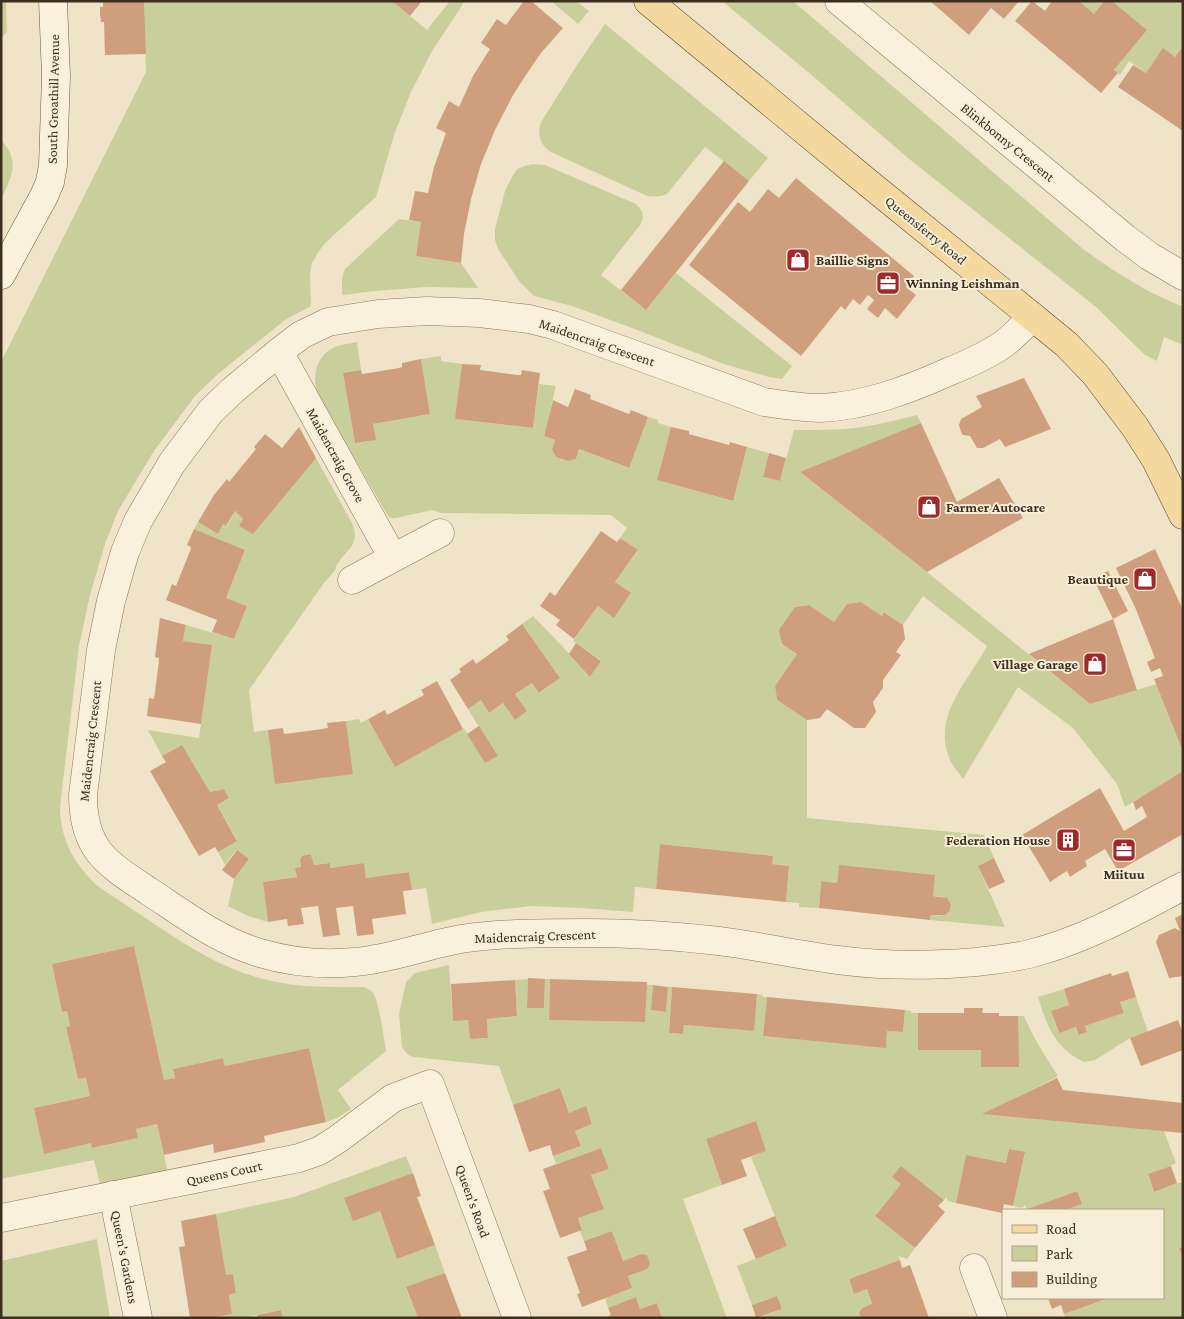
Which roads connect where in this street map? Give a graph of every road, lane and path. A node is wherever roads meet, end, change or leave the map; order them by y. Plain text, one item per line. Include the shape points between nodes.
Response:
1 (53, 1) edge
2 (648, 1) edge
3 (839, 1) edge
4 (1, 275) edge
5 (1183, 276) edge
6 (1033, 317) junction
7 (279, 352) junction
8 (1183, 515) edge
9 (440, 532) dead end
10 (393, 558) junction
11 (352, 580) dead end
12 (1183, 886) edge
13 (430, 1084) joint
14 (113, 1195) junction
15 (1, 1218) edge
16 (974, 1268) dead end
17 (138, 1318) edge
18 (517, 1318) edge
19 (993, 1318) edge

1 - 4 street, South Groathill Avenue via 56,76 50,182
2 - 6 main road, Queensferry Road
3 - 5 street, Blinkbonny Crescent via 1124,238
6 - 7 street, Maidencraig Crescent via 987,355 935,378 860,403 820,408 764,402 554,325 479,313 427,311 328,322 301,335
6 - 8 main road, Queensferry Road via 1095,374 1156,460
7 - 10 street, Maidencraig Grove
7 - 12 street, Maidencraig Crescent via 211,411 172,463 138,521 125,552 101,650 83,795 89,836 106,861 208,931 277,958 325,963 356,962 461,939 589,933 716,941 876,964 956,964 1027,955 1056,946 1094,932
9 - 10 street
10 - 11 street
13 - 14 street, Queens Court via 393,1098 319,1151 299,1158
13 - 18 street, Queen's Road
14 - 15 street, Queens Court
14 - 17 street, Queen's Gardens
16 - 19 street

